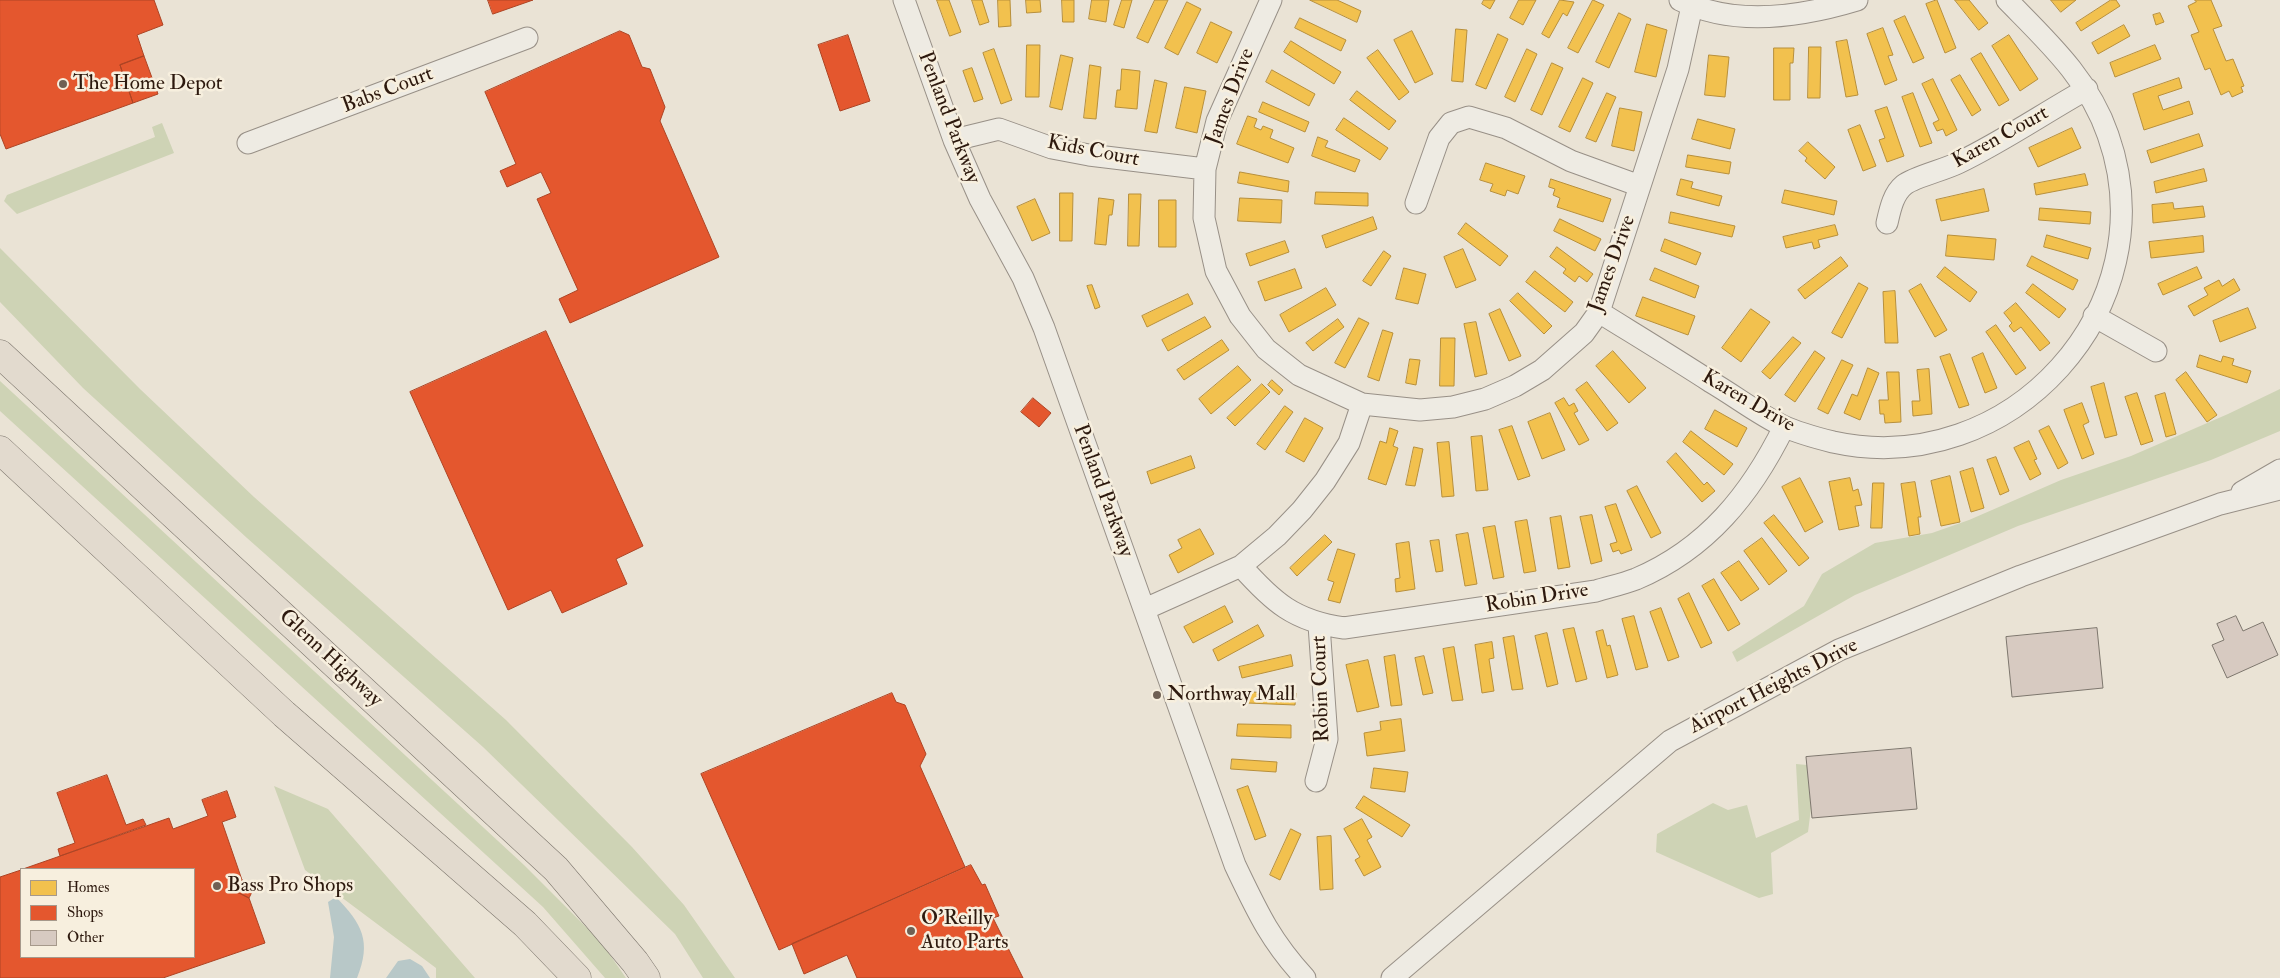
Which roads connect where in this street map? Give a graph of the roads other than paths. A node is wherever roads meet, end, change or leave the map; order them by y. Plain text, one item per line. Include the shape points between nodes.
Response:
1 (904, 0) edge
2 (1857, 0) edge
3 (2007, 0) edge
4 (1264, 2) edge
5 (1686, 3) edge
6 (526, 38) dead end
7 (2088, 89) junction
8 (954, 140) junction
9 (248, 143) dead end
10 (1205, 169) junction
11 (1640, 186) junction
12 (1416, 203) dead end
13 (1887, 222) dead end
14 (1599, 312) junction
15 (2094, 316) junction
16 (2156, 351) dead end
17 (0, 354) edge
18 (1362, 404) junction
19 (1784, 427) junction
20 (0, 450) edge
21 (2280, 470) edge
22 (2280, 489) edge
23 (2220, 504) junction
24 (1241, 566) junction
25 (1144, 609) junction
26 (1320, 625) junction
27 (1316, 781) dead end
28 (577, 978) edge
29 (646, 978) edge
30 (1306, 978) edge
31 (1392, 978) edge

1 - 8 street, Penland Parkway
2 - 5 street via 1815,11 1748,17
3 - 7 street
4 - 10 street, James Drive via 1217,121
5 - 11 street, James Drive via 1678,69
6 - 9 street, Babs Court
7 - 13 street, Karen Court via 1988,148 1904,185 1890,205
7 - 15 street, Karen Drive via 2108,135 2121,208 2118,251
8 - 10 street, Kids Court via 999,129 1052,148
8 - 25 street, Penland Parkway via 980,199 1023,278 1044,328
10 - 18 street, James Drive via 1204,218 1216,271 1240,316 1266,349 1299,375
11 - 12 street via 1571,161 1506,128 1469,117 1451,123 1439,138
11 - 14 street, James Drive
14 - 18 street, James Drive via 1584,333 1542,370 1484,399 1453,407 1420,410
14 - 19 street, Karen Drive
15 - 16 street
15 - 19 street, Karen Drive via 2076,349 2052,378 2021,404 1983,426 1950,438 1912,446 1874,447 1833,442
17 - 29 highway, Glenn Highway via 556,869
18 - 24 street via 1349,443 1325,481 1283,529
19 - 26 street, Robin Drive via 1765,465 1736,505 1705,537 1636,579 1596,591 1344,628
20 - 28 highway via 284,714 526,924
21 - 23 street, Airport Heights Drive
22 - 23 street, Airport Heights Drive
23 - 31 street, Airport Heights Drive via 2022,576 1828,655 1670,741
24 - 25 street
24 - 26 street, Robin Drive via 1268,596 1295,614
25 - 30 street, Penland Parkway via 1235,865 1262,922 1281,951
26 - 27 street, Robin Court via 1327,739

